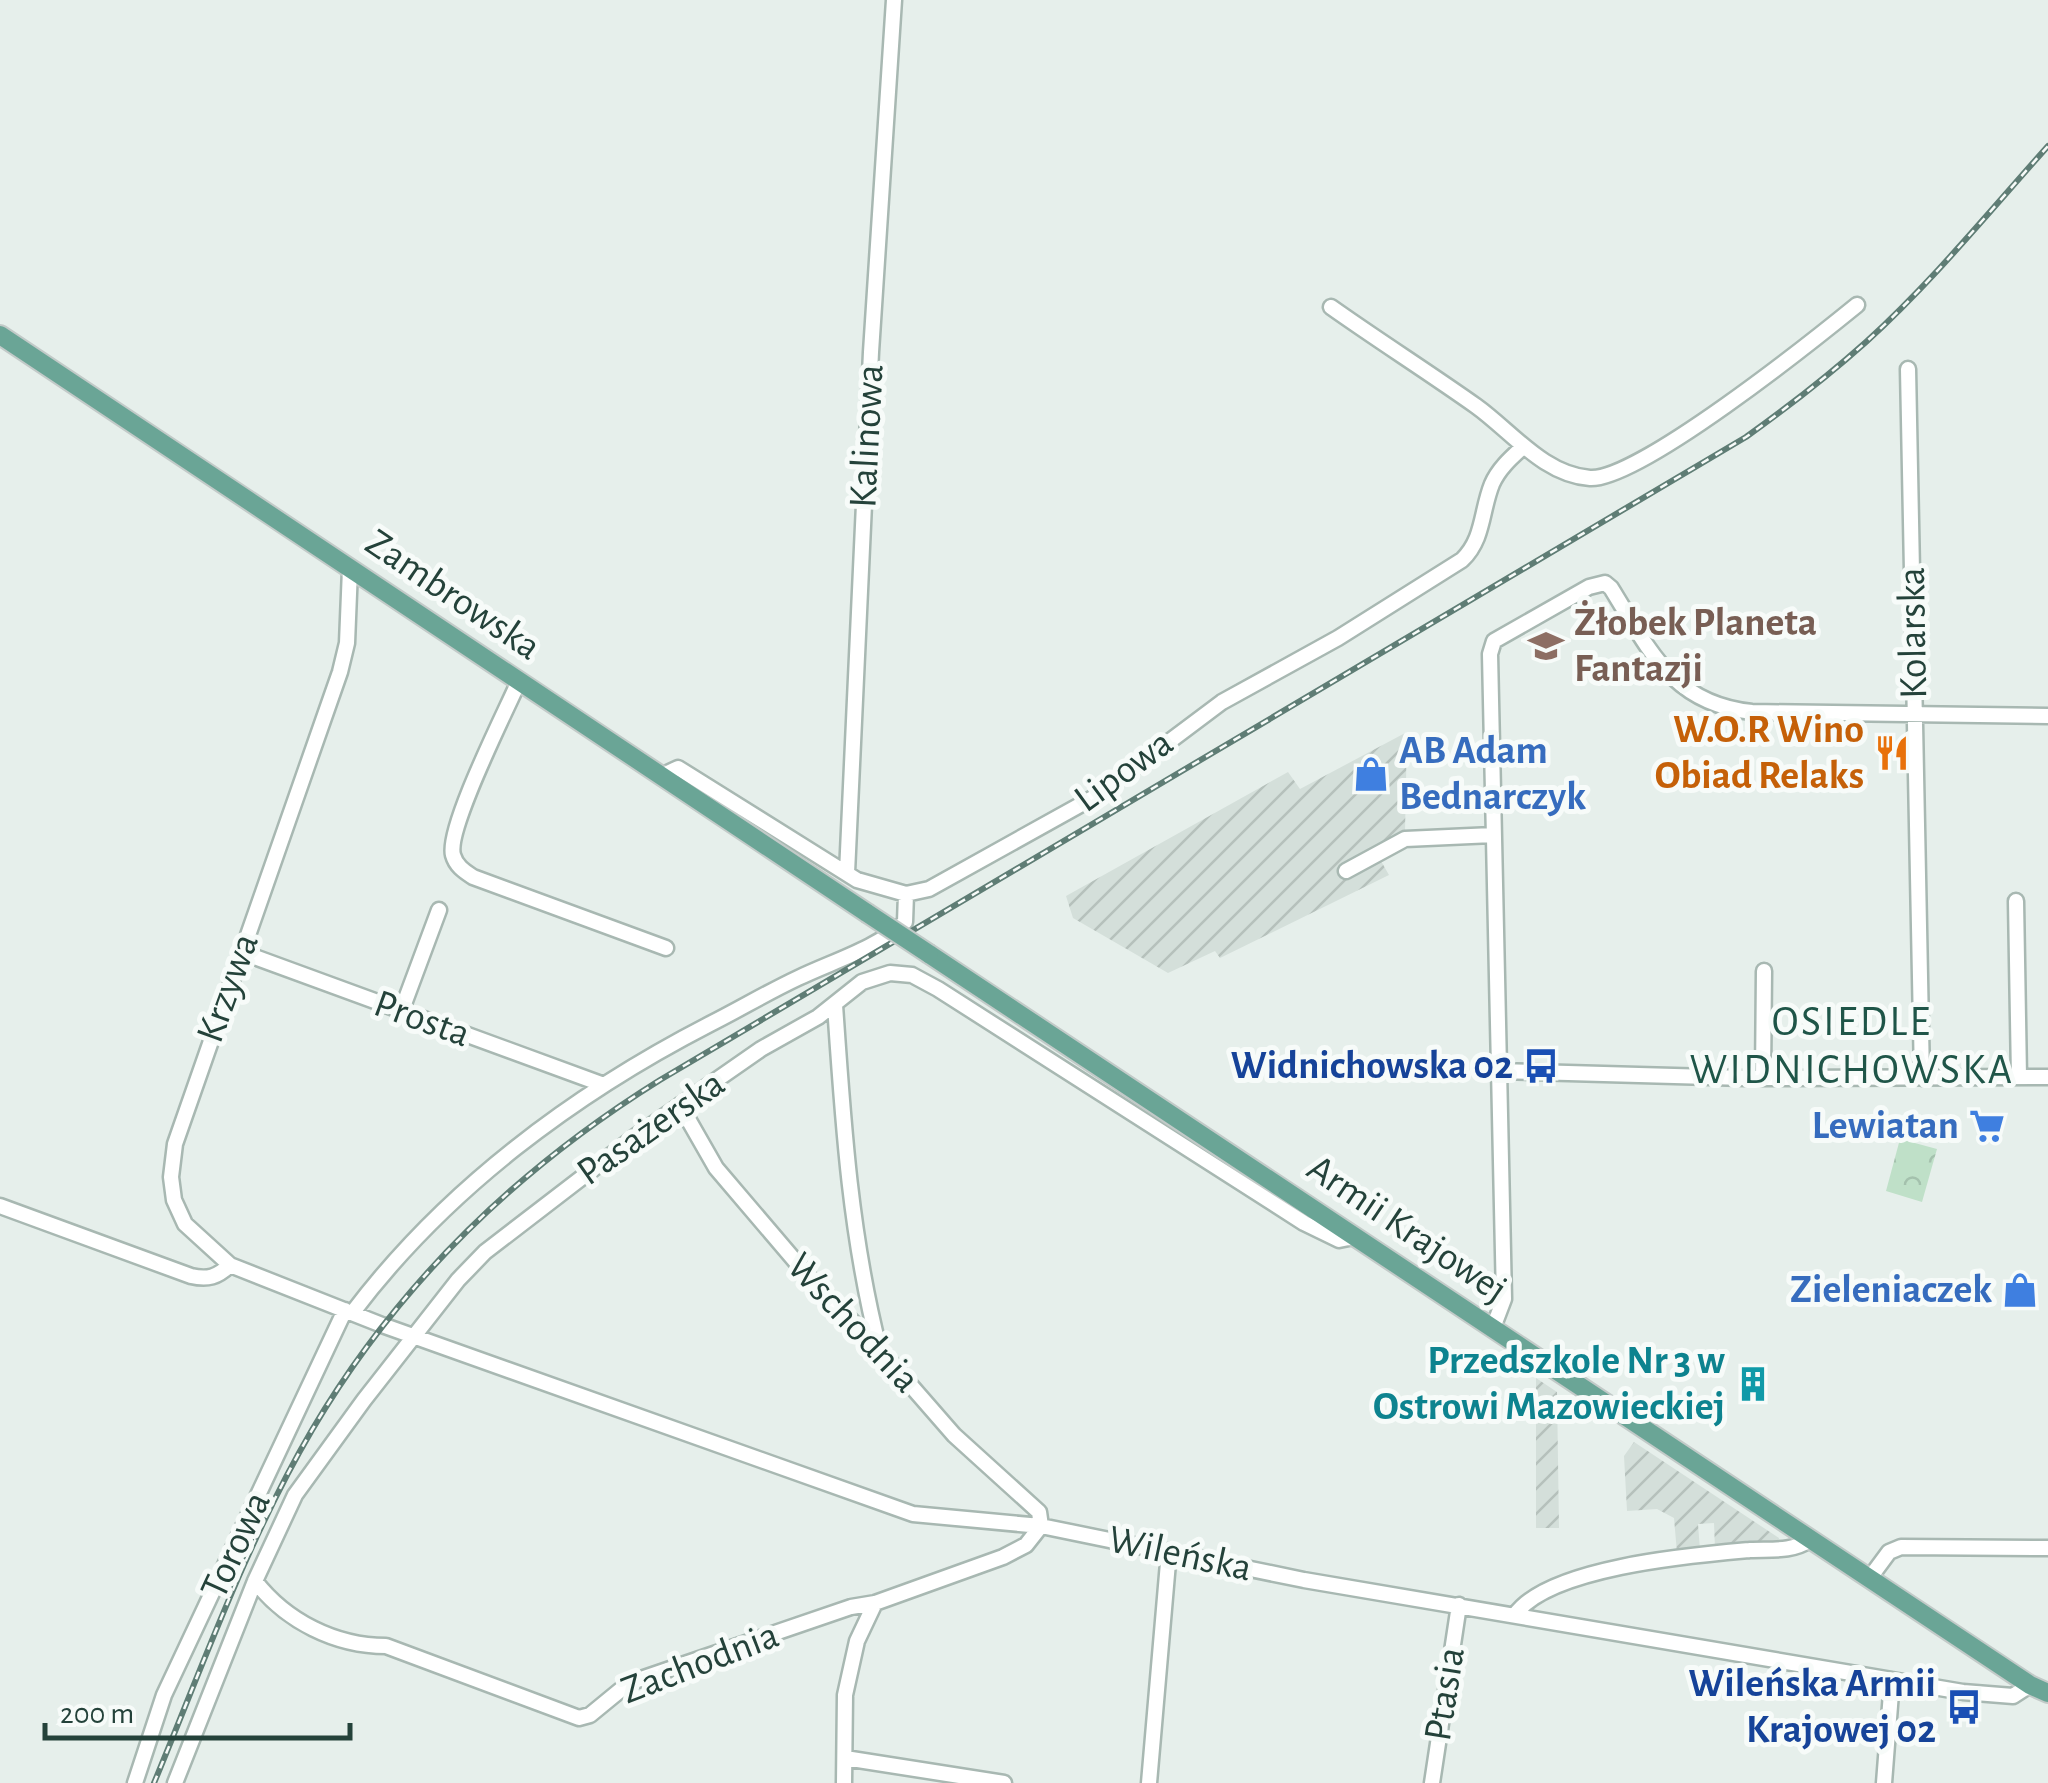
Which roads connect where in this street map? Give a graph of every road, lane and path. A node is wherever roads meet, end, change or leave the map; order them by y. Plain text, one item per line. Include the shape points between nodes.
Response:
1 (894, 0) edge
2 (1856, 305) dead end
3 (1331, 307) dead end
4 (0, 335) edge
5 (1908, 369) dead end
6 (1524, 446) junction
7 (350, 569) junction
8 (519, 681) junction
9 (1914, 714) junction
10 (2048, 716) edge
11 (661, 776) junction
12 (1493, 834) junction
13 (1346, 871) dead end
14 (847, 873) junction
15 (906, 894) junction
16 (2016, 901) dead end
17 (439, 910) dead end
18 (867, 912) joint
19 (666, 948) dead end
20 (240, 952) junction
21 (1764, 971) dead end
22 (835, 1005) junction
23 (402, 1012) junction
24 (1498, 1071) junction
25 (1763, 1077) junction
26 (2020, 1077) junction
27 (2048, 1077) edge
28 (1922, 1078) junction
29 (604, 1086) junction
30 (680, 1105) junction
31 (0, 1206) edge
32 (1354, 1237) junction
33 (230, 1265) junction
34 (349, 1311) junction
35 (1492, 1328) junction
36 (416, 1336) junction
37 (879, 1349) junction
38 (1041, 1526) junction
39 (1810, 1540) junction
40 (2048, 1548) edge
41 (1169, 1550) junction
42 (1870, 1579) junction
43 (255, 1581) junction
44 (876, 1603) junction
45 (1458, 1605) junction
46 (1516, 1615) junction
47 (1892, 1680) junction
48 (2039, 1689) edge
49 (845, 1758) junction
50 (135, 1783) edge
51 (175, 1783) edge
52 (844, 1783) edge
53 (1004, 1783) edge
54 (1149, 1783) edge
55 (1432, 1783) edge
56 (1884, 1783) edge

1 - 14 street, Kalinowa
2 - 6 street via 1782,366 1610,475 1592,478 1552,467
3 - 6 street
4 - 7 main road, Zambrowska
5 - 9 street, Kolarska
6 - 15 street, Lipowa via 1493,481 1475,548 1462,560 1222,702 1098,796 929,889
7 - 8 main road, Zambrowska
7 - 20 street, Krzywa via 340,672
8 - 11 main road, Zambrowska
8 - 19 street via 454,834 458,865 474,877
9 - 10 street
9 - 12 street via 1752,712 1708,702 1660,665 1611,588 1588,587 1491,646
9 - 28 street, Kolarska
11 - 14 street via 678,768
11 - 18 main road, Zambrowska
12 - 13 street via 1405,839
12 - 24 street
14 - 15 street
15 - 29 street, Torowa via 905,922 891,935 705,1026
16 - 26 street
17 - 23 street
18 - 32 main road, Armii Krajowej, bridge
20 - 23 street, Prosta
20 - 33 street, Krzywa via 183,1114 171,1177 185,1224
21 - 25 street
22 - 30 street, Pasażerska
22 - 32 street, Pasażerska via 877,975 912,975 1304,1223 1338,1240
22 - 37 street via 847,1180
23 - 29 street, Prosta
24 - 25 street
24 - 35 street via 1504,1299
25 - 28 street
26 - 27 street
26 - 28 street
29 - 34 street, Torowa via 487,1169
30 - 36 street, Pasażerska via 485,1252
30 - 37 street, Wschodnia via 716,1168
31 - 33 street via 191,1276 218,1276
32 - 35 main road, Armii Krajowej
33 - 34 street, Krzywa
34 - 36 street, Wileńska
34 - 50 street, Torowa via 164,1696
35 - 39 main road, Armii Krajowej
36 - 38 street, Wileńska via 912,1514
36 - 43 street, Pasażerska via 322,1454
37 - 38 street, Wschodnia via 954,1435 1039,1512
38 - 41 street, Wileńska
38 - 44 street, Zachodnia via 1026,1545 1004,1556
39 - 42 main road, Armii Krajowej
39 - 46 street via 1796,1549 1593,1572 1528,1600
40 - 42 street via 1901,1546
41 - 45 street, Wileńska
41 - 54 street
42 - 48 main road, Armii Krajowej
43 - 44 street, Zachodnia via 291,1618 323,1633 386,1646 579,1718 629,1683
43 - 51 street, Pasażerska
44 - 49 street via 845,1695
45 - 46 street, Wileńska
45 - 55 street, Ptasia
46 - 47 street, Wileńska
47 - 48 street, Wileńska via 2004,1697
47 - 56 street
49 - 52 street
49 - 53 street

